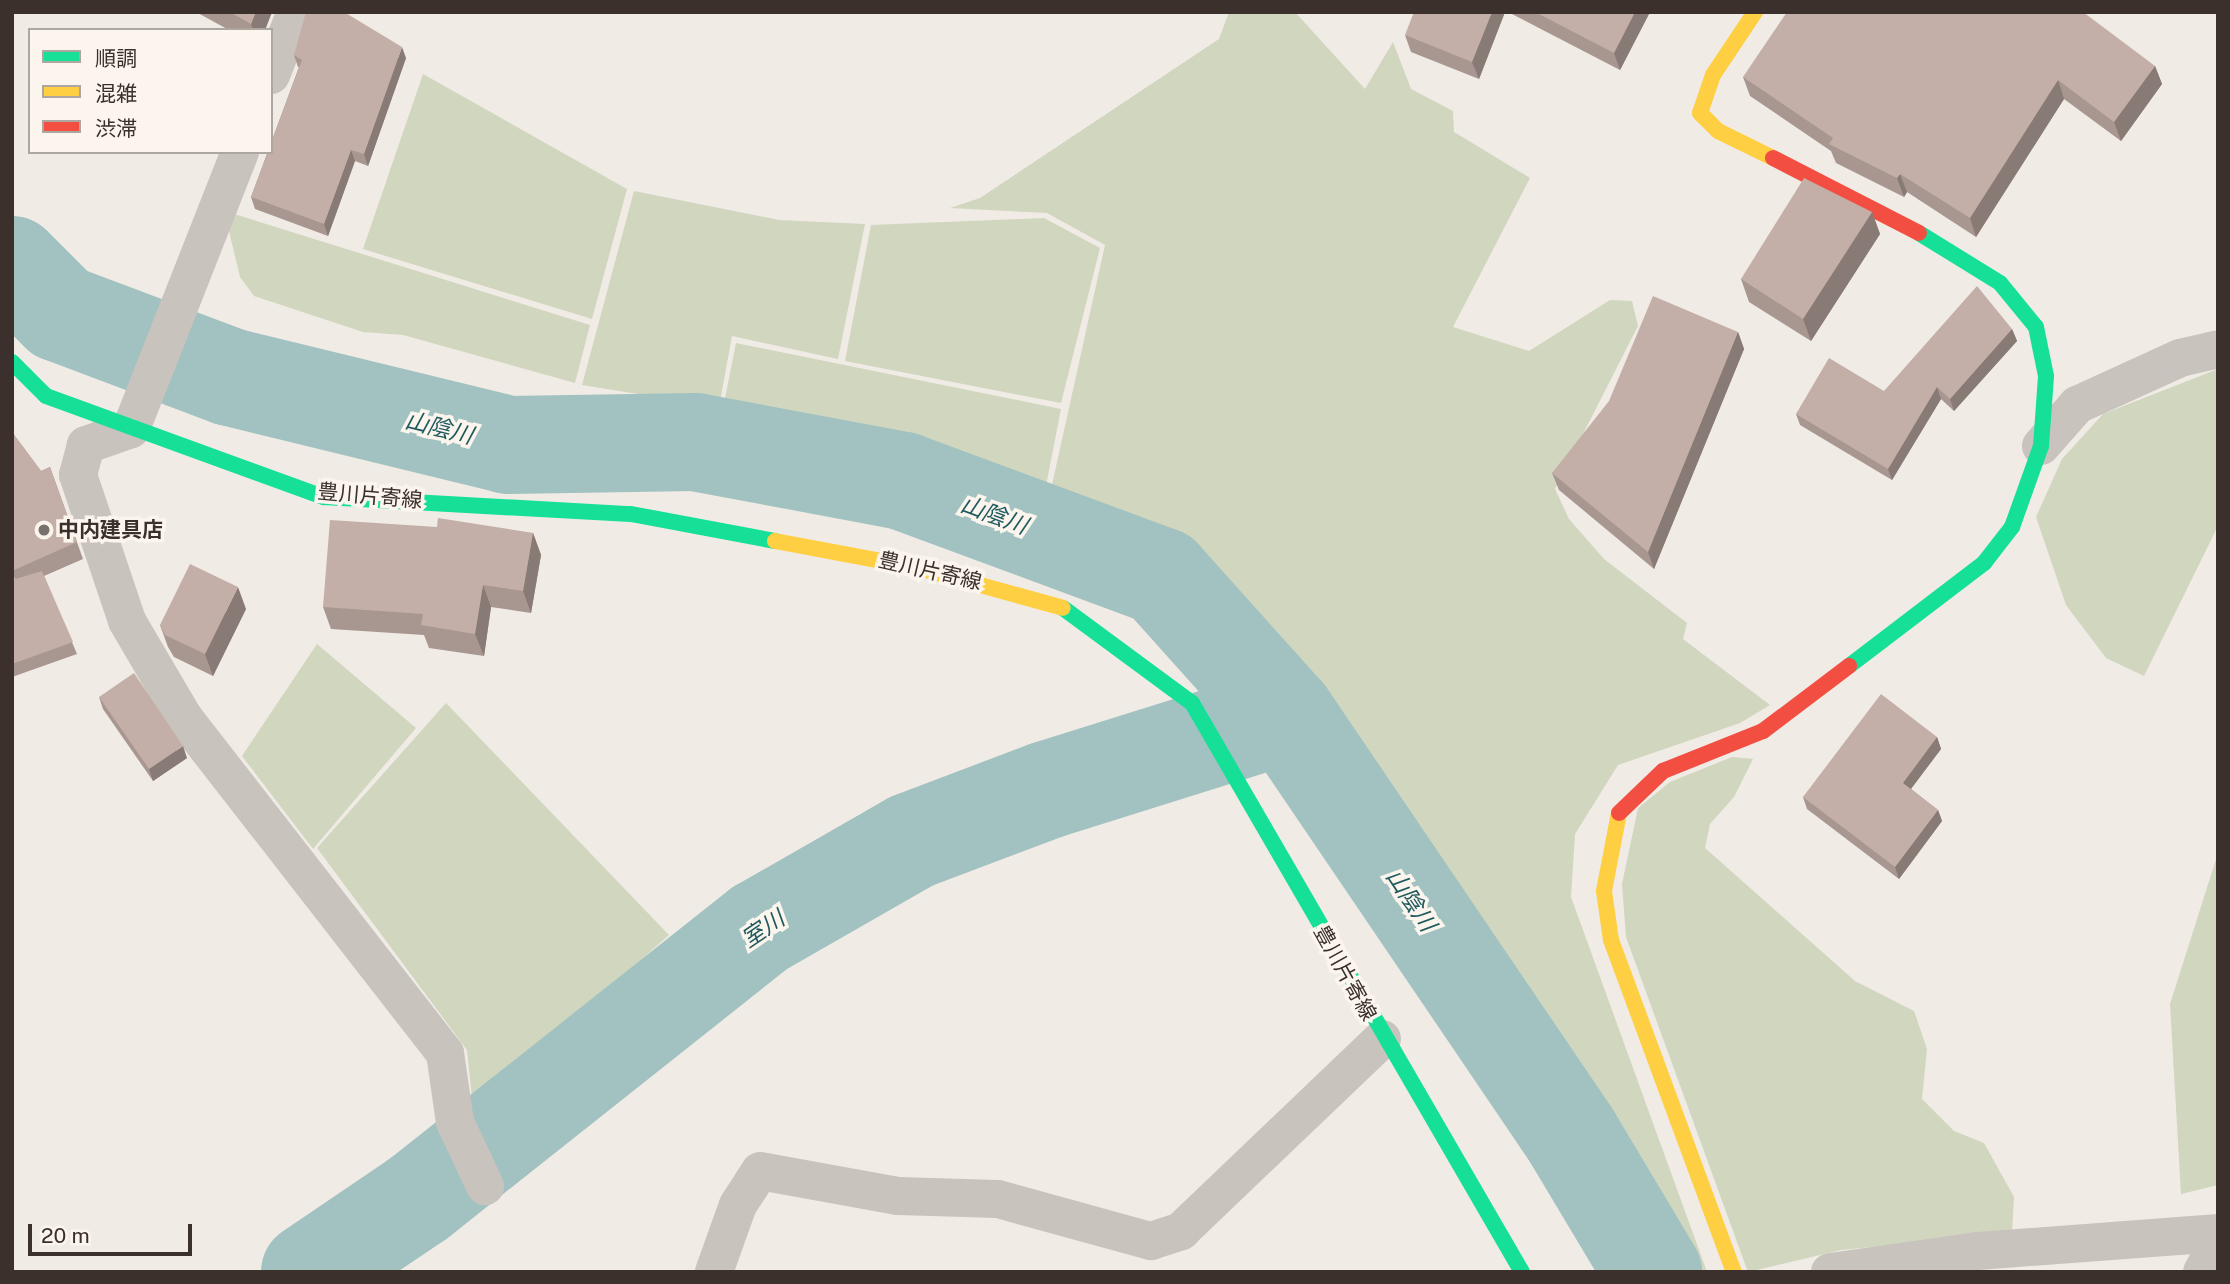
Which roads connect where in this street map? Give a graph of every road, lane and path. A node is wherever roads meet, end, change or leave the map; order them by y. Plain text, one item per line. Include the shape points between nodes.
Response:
1 (296, 12) edge
2 (1755, 12) edge
3 (273, 70) edge
4 (239, 154) edge
5 (2218, 349) edge
6 (12, 362) edge
7 (131, 429) junction
8 (2041, 446) junction
9 (1382, 1039) junction
10 (485, 1186) dead end
11 (2218, 1233) edge
12 (2218, 1243) edge
13 (714, 1272) edge
14 (1522, 1272) edge
15 (1734, 1272) edge
16 (1830, 1272) edge
17 (2202, 1272) edge

1 - 3 street
2 - 8 main road via 1713,75 1700,113 1718,131 1885,211 2000,283 2036,327 2046,376
4 - 7 street
5 - 8 street via 2180,358 2077,405
6 - 7 main road, 豊川片寄線 via 46,396
7 - 9 main road, 豊川片寄線 via 324,496 631,514 991,585 1070,610 1192,703
7 - 10 street via 86,445 78,475 127,621 184,718 445,1053 455,1122
8 - 15 main road via 2012,527 1984,563 1763,731 1663,771 1620,809 1604,891 1611,940
9 - 13 street via 1181,1231 1151,1241 998,1199 898,1196 760,1171 738,1205
9 - 14 main road, 豊川片寄線
11 - 16 street via 1978,1251
12 - 17 street

